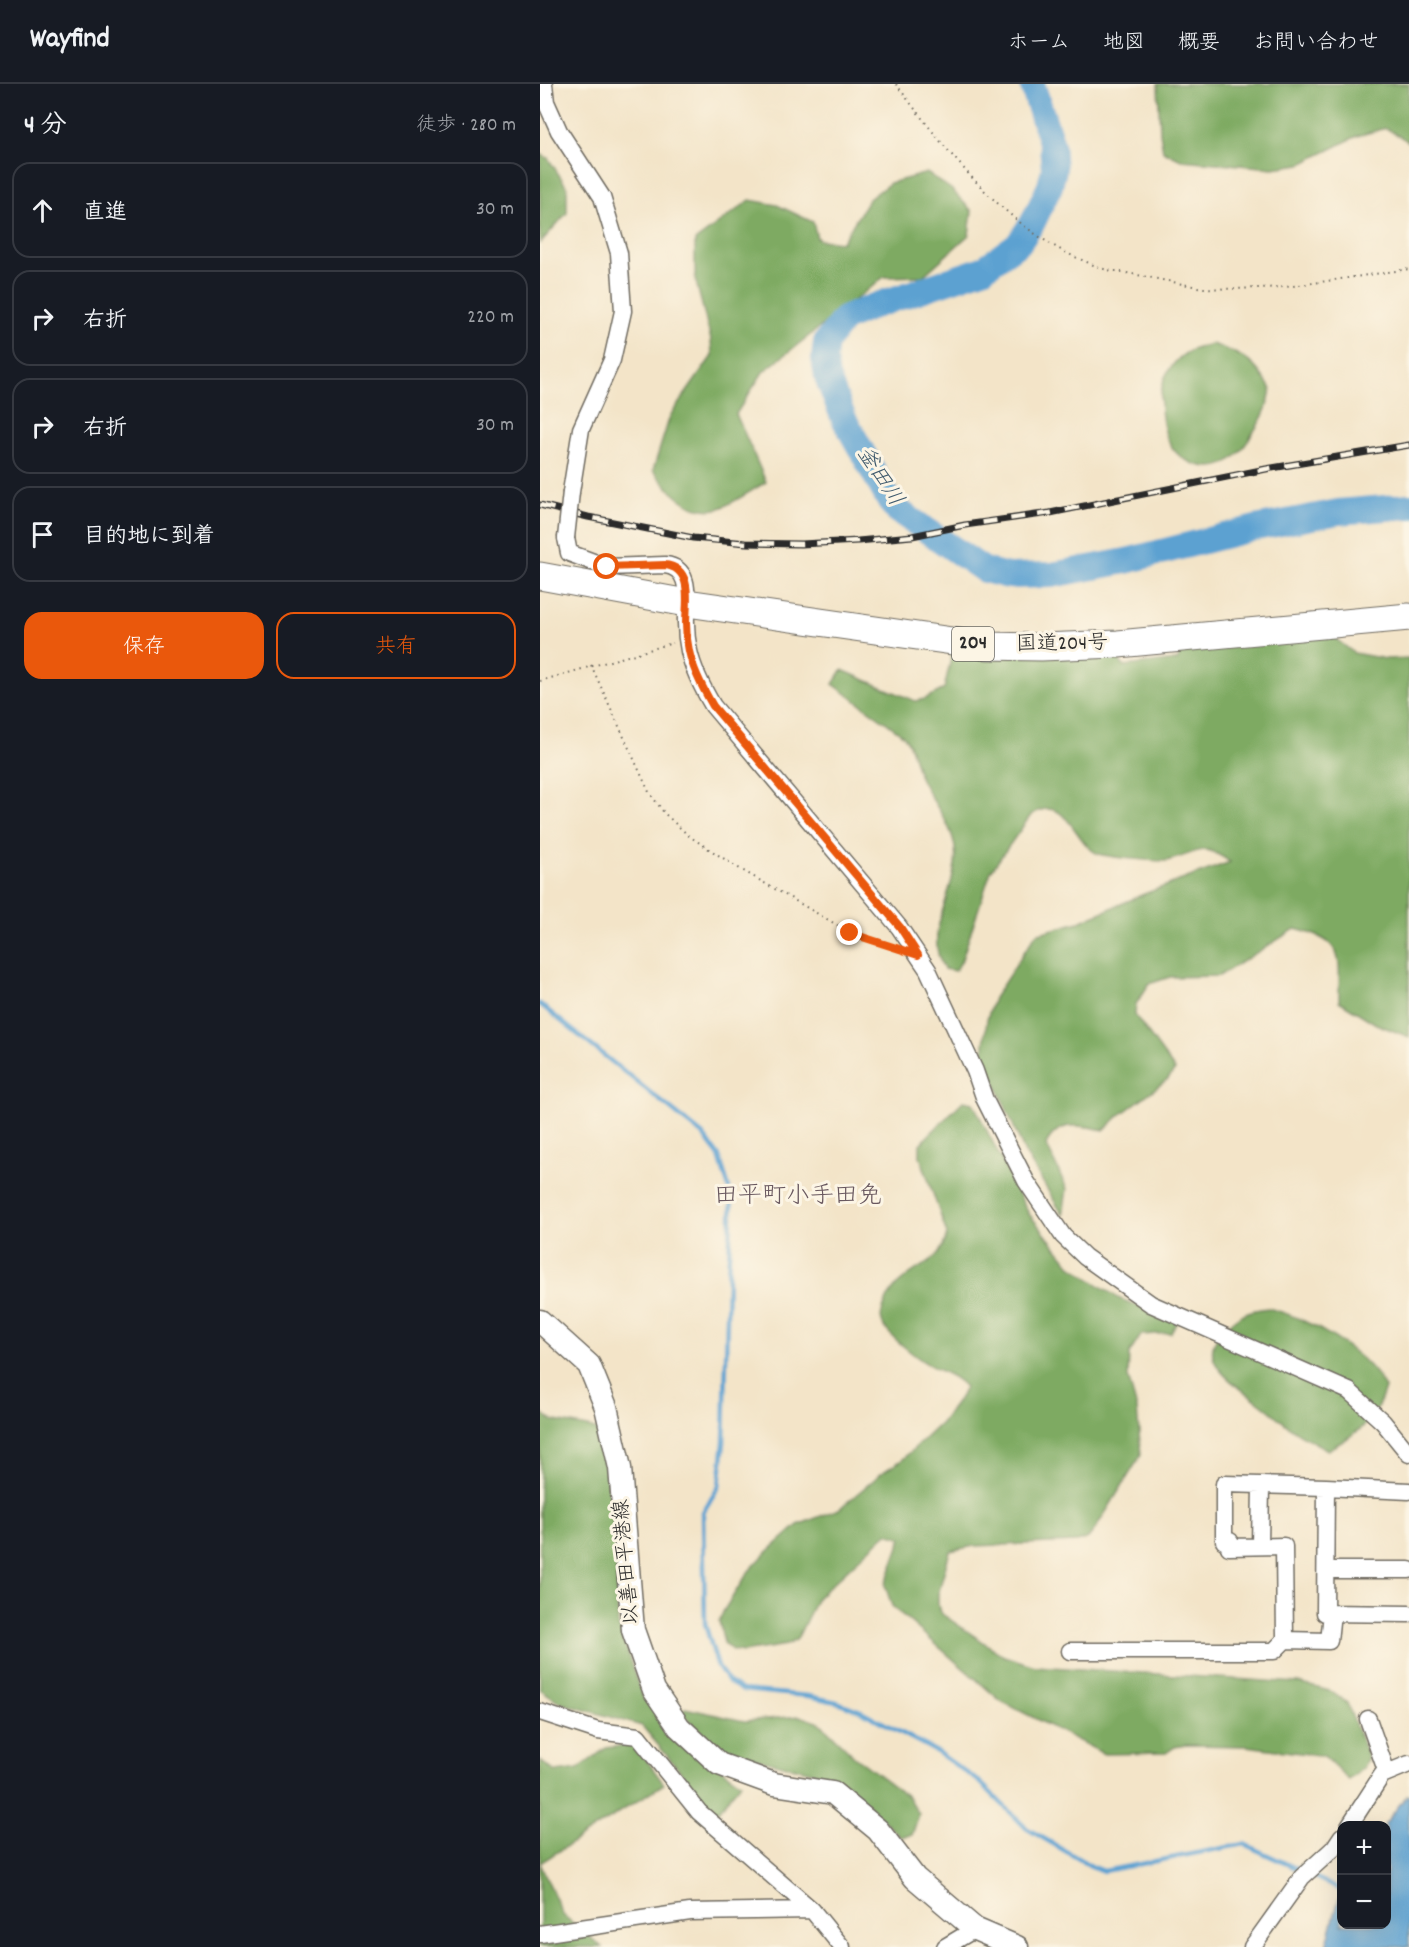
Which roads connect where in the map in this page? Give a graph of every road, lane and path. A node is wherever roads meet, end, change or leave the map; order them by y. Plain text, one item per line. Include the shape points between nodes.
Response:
1 (544, 84) edge
2 (896, 84) edge
3 (1409, 269) edge
4 (540, 576) edge
5 (687, 603) junction
6 (1409, 617) edge
7 (687, 639) junction
8 (591, 665) junction
9 (540, 681) edge
10 (918, 955) junction
11 (540, 1321) edge
12 (1409, 1454) edge
13 (1261, 1485) junction
14 (1326, 1487) junction
15 (1409, 1491) edge
16 (1260, 1546) junction
17 (1326, 1570) junction
18 (1409, 1570) edge
19 (1332, 1613) junction
20 (1409, 1614) edge
21 (1284, 1641) junction
22 (1070, 1651) dead end
23 (540, 1712) edge
24 (1368, 1719) dead end
25 (1409, 1764) edge
26 (1387, 1773) junction
27 (1352, 1821) edge
28 (1337, 1843) edge
29 (812, 1910) junction
30 (975, 1929) junction
31 (540, 1934) edge
32 (842, 1947) edge
33 (945, 1947) edge
34 (1017, 1947) edge
35 (1252, 1947) edge

1 - 5 street, bridge via 546,102 559,131 602,197 619,252 623,311 612,360 580,429 566,538 569,553 607,567 672,566 685,582
2 - 3 path via 974,179 1031,232 1067,254 1108,271 1203,288 1234,289 1286,287
4 - 5 highway, 国道204号 / 204
5 - 6 highway, 国道204号 / 204 via 956,643 1041,647 1118,644
5 - 7 street
7 - 8 path
7 - 10 street via 695,672 713,706 900,927
8 - 9 path
8 - 10 path via 649,792 689,836 850,933
10 - 12 street via 1026,1181 1063,1236 1085,1257 1151,1304 1349,1391 1383,1422
11 - 30 main road, 以善田平港線 via 589,1365 606,1407 620,1468 633,1630 654,1690 679,1727 719,1764 774,1784 833,1793 878,1830 915,1878
13 - 14 street
13 - 16 street
13 - 16 street via 1224,1484 1224,1541 1230,1541 1229,1547
14 - 15 street
14 - 17 street
16 - 21 street via 1284,1546
17 - 18 street
17 - 19 street via 1325,1613
19 - 20 street
19 - 21 street via 1329,1641
21 - 22 street via 1274,1651
23 - 29 street via 598,1731 638,1736 699,1812
24 - 26 street
25 - 26 street
26 - 27 street
28 - 35 street via 1302,1877
29 - 31 street via 690,1912
29 - 32 street
30 - 33 street
30 - 34 main road, 以善田平港線

